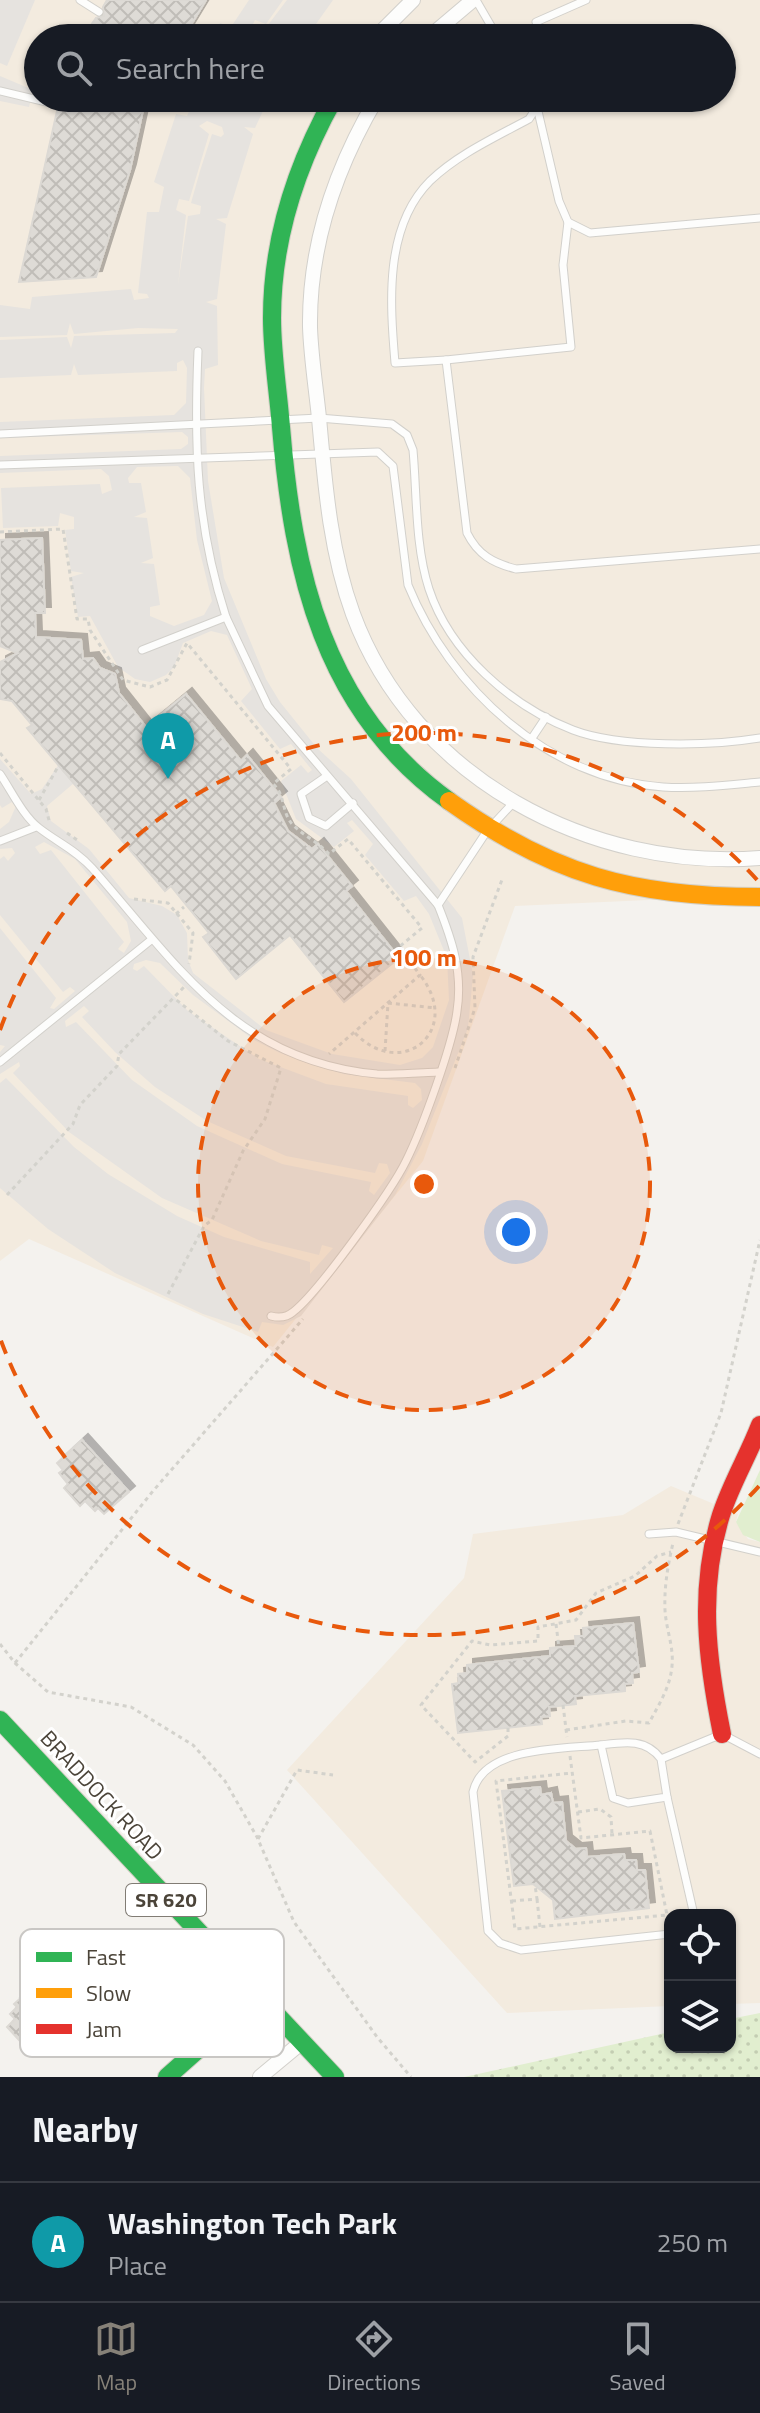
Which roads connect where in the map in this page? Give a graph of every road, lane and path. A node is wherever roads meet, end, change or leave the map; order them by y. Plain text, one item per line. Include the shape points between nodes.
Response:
1 (80, 0) edge
2 (413, 0) edge
3 (475, 0) edge
4 (586, 0) edge
5 (99, 12) dead end
6 (536, 22) dead end
7 (389, 24) edge
8 (445, 24) edge
9 (490, 24) edge
10 (0, 91) edge
11 (24, 97) edge
12 (327, 112) edge
13 (370, 112) edge
14 (534, 112) edge
15 (538, 112) edge
16 (760, 218) edge
17 (568, 222) junction
18 (198, 351) dead end
19 (446, 360) junction
20 (319, 418) junction
21 (281, 420) junction
22 (195, 425) junction
23 (0, 434) edge
24 (321, 451) junction
25 (283, 455) junction
26 (196, 458) junction
27 (0, 465) edge
28 (0, 532) edge
29 (760, 549) edge
30 (226, 617) junction
31 (142, 650) dead end
32 (546, 717) junction
33 (532, 738) junction
34 (760, 738) edge
35 (0, 753) edge
36 (59, 765) dead end
37 (0, 774) edge
38 (327, 776) junction
39 (760, 782) edge
40 (39, 800) junction
41 (353, 803) junction
42 (513, 803) junction
43 (36, 827) junction
44 (54, 829) dead end
45 (487, 831) junction
46 (62, 832) dead end
47 (0, 841) edge
48 (81, 842) dead end
49 (760, 858) edge
50 (503, 877) dead end
51 (129, 897) dead end
52 (760, 897) edge
53 (438, 905) junction
54 (184, 907) dead end
55 (176, 914) junction
56 (151, 940) junction
57 (420, 975) junction
58 (189, 982) junction
59 (174, 998) junction
60 (388, 1003) junction
61 (436, 1008) junction
62 (355, 1032) junction
63 (385, 1052) junction
64 (328, 1055) dead end
65 (0, 1062) edge
66 (438, 1072) junction
67 (454, 1072) dead end
68 (7, 1195) dead end
69 (760, 1240) edge
70 (168, 1294) dead end
71 (310, 1310) dead end
72 (271, 1316) dead end
73 (760, 1425) edge
74 (676, 1532) junction
75 (649, 1534) dead end
76 (714, 1539) junction
77 (671, 1552) junction
78 (760, 1552) edge
79 (556, 1624) junction
80 (0, 1644) edge
81 (559, 1648) dead end
82 (15, 1663) junction
83 (563, 1705) dead end
84 (0, 1720) edge
85 (508, 1728) dead end
86 (566, 1730) junction
87 (722, 1734) junction
88 (601, 1745) junction
89 (569, 1748) junction
90 (760, 1754) edge
91 (661, 1759) junction
92 (572, 1773) junction
93 (333, 1775) dead end
94 (667, 1797) junction
95 (578, 1812) junction
96 (612, 1835) junction
97 (258, 1839) junction
98 (535, 1885) dead end
99 (537, 1899) junction
100 (512, 1901) junction
101 (693, 1909) edge
102 (540, 1927) junction
103 (195, 1929) edge
104 (664, 1935) edge
105 (284, 2023) edge
106 (302, 2042) junction
107 (189, 2057) edge
108 (167, 2077) edge
109 (260, 2077) edge
110 (335, 2077) edge
111 (411, 2077) edge

1 - 5 lane
2 - 7 street
3 - 8 street
3 - 9 lane
4 - 6 lane
10 - 11 lane
12 - 21 street via 300,170 274,278
13 - 20 street via 334,183 316,254 310,330
14 - 19 lane via 432,179 407,218 393,263 395,363
15 - 17 lane
16 - 17 lane via 590,233
17 - 19 lane via 563,265 571,347
18 - 22 lane
19 - 29 lane via 467,533 475,550 498,564 516,569
20 - 21 lane
20 - 24 street
20 - 32 lane via 392,424 407,435 429,588 444,620 477,667
21 - 22 lane
21 - 25 street
22 - 23 lane
22 - 26 lane
24 - 25 lane
24 - 33 lane via 378,452 393,466 406,575 415,603 461,677 498,715
24 - 42 street via 340,574 373,657 444,749
25 - 26 lane
25 - 45 street via 299,564 331,658 399,758
26 - 27 lane
26 - 30 lane via 204,538
28 - 57 path via 63,529 77,619 88,619 123,680 150,687 167,680 187,643 291,769 273,784 282,791 293,825 329,854 348,839 422,928 399,947
30 - 31 lane
30 - 38 lane via 268,706
32 - 33 lane
32 - 34 lane via 599,737 717,745
33 - 39 lane via 560,757 628,782 663,787
35 - 40 path
36 - 40 path
37 - 43 lane
38 - 41 lane
38 - 41 lane via 301,794 309,818 326,826
40 - 44 path
41 - 53 lane
42 - 45 lane
42 - 49 street via 557,825 641,852 708,860
43 - 47 lane
43 - 56 lane via 73,849
45 - 52 street via 558,867 607,883 691,898
45 - 53 lane
46 - 48 path
50 - 67 path via 473,957 475,1008
51 - 55 path via 168,903
53 - 66 lane via 460,977 457,1014
54 - 55 path
55 - 58 path via 193,933 189,963 195,975
56 - 58 lane
56 - 65 lane
57 - 60 path
57 - 61 path
58 - 59 path
58 - 66 lane via 245,1029 283,1049 377,1074
59 - 68 path via 119,1054 117,1066 80,1105 73,1124
59 - 70 path via 228,1041 281,1068 265,1119
60 - 61 path
60 - 62 path
60 - 63 path
61 - 63 path via 434,1028 419,1045
62 - 63 path via 370,1047
62 - 64 path
66 - 72 lane via 406,1162 301,1303 281,1318
69 - 74 path via 721,1413
71 - 82 path via 153,1491
73 - 76 street
74 - 75 lane
74 - 76 lane
74 - 77 path
76 - 78 lane
76 - 87 street via 704,1618
77 - 79 path via 596,1593 576,1620
77 - 86 path via 665,1609 673,1652 663,1700 649,1723
79 - 81 path
79 - 85 path via 538,1627 538,1641 472,1641 421,1705 475,1762 508,1736
80 - 82 path
82 - 97 path via 48,1692 131,1707 193,1745 225,1781
83 - 86 path
84 - 103 street, BRADDOCK ROAD / SR 620
86 - 89 path
87 - 90 lane
87 - 91 lane
88 - 89 lane
88 - 91 lane via 637,1743
88 - 94 lane via 613,1798 628,1803
89 - 92 path
89 - 104 lane via 505,1756 474,1786 488,1931 500,1943 521,1950
91 - 94 lane
92 - 95 path
92 - 100 path via 496,1781
93 - 97 path via 297,1770
94 - 101 lane
95 - 96 path via 600,1809 611,1817
95 - 96 path via 581,1838
96 - 102 path via 650,1831 667,1915
97 - 111 path via 294,1922
98 - 99 path
99 - 100 path
99 - 102 path
100 - 102 path via 515,1929
105 - 106 street, BRADDOCK ROAD / SR 620
106 - 109 street
106 - 110 street, BRADDOCK ROAD / SR 620
107 - 108 street

